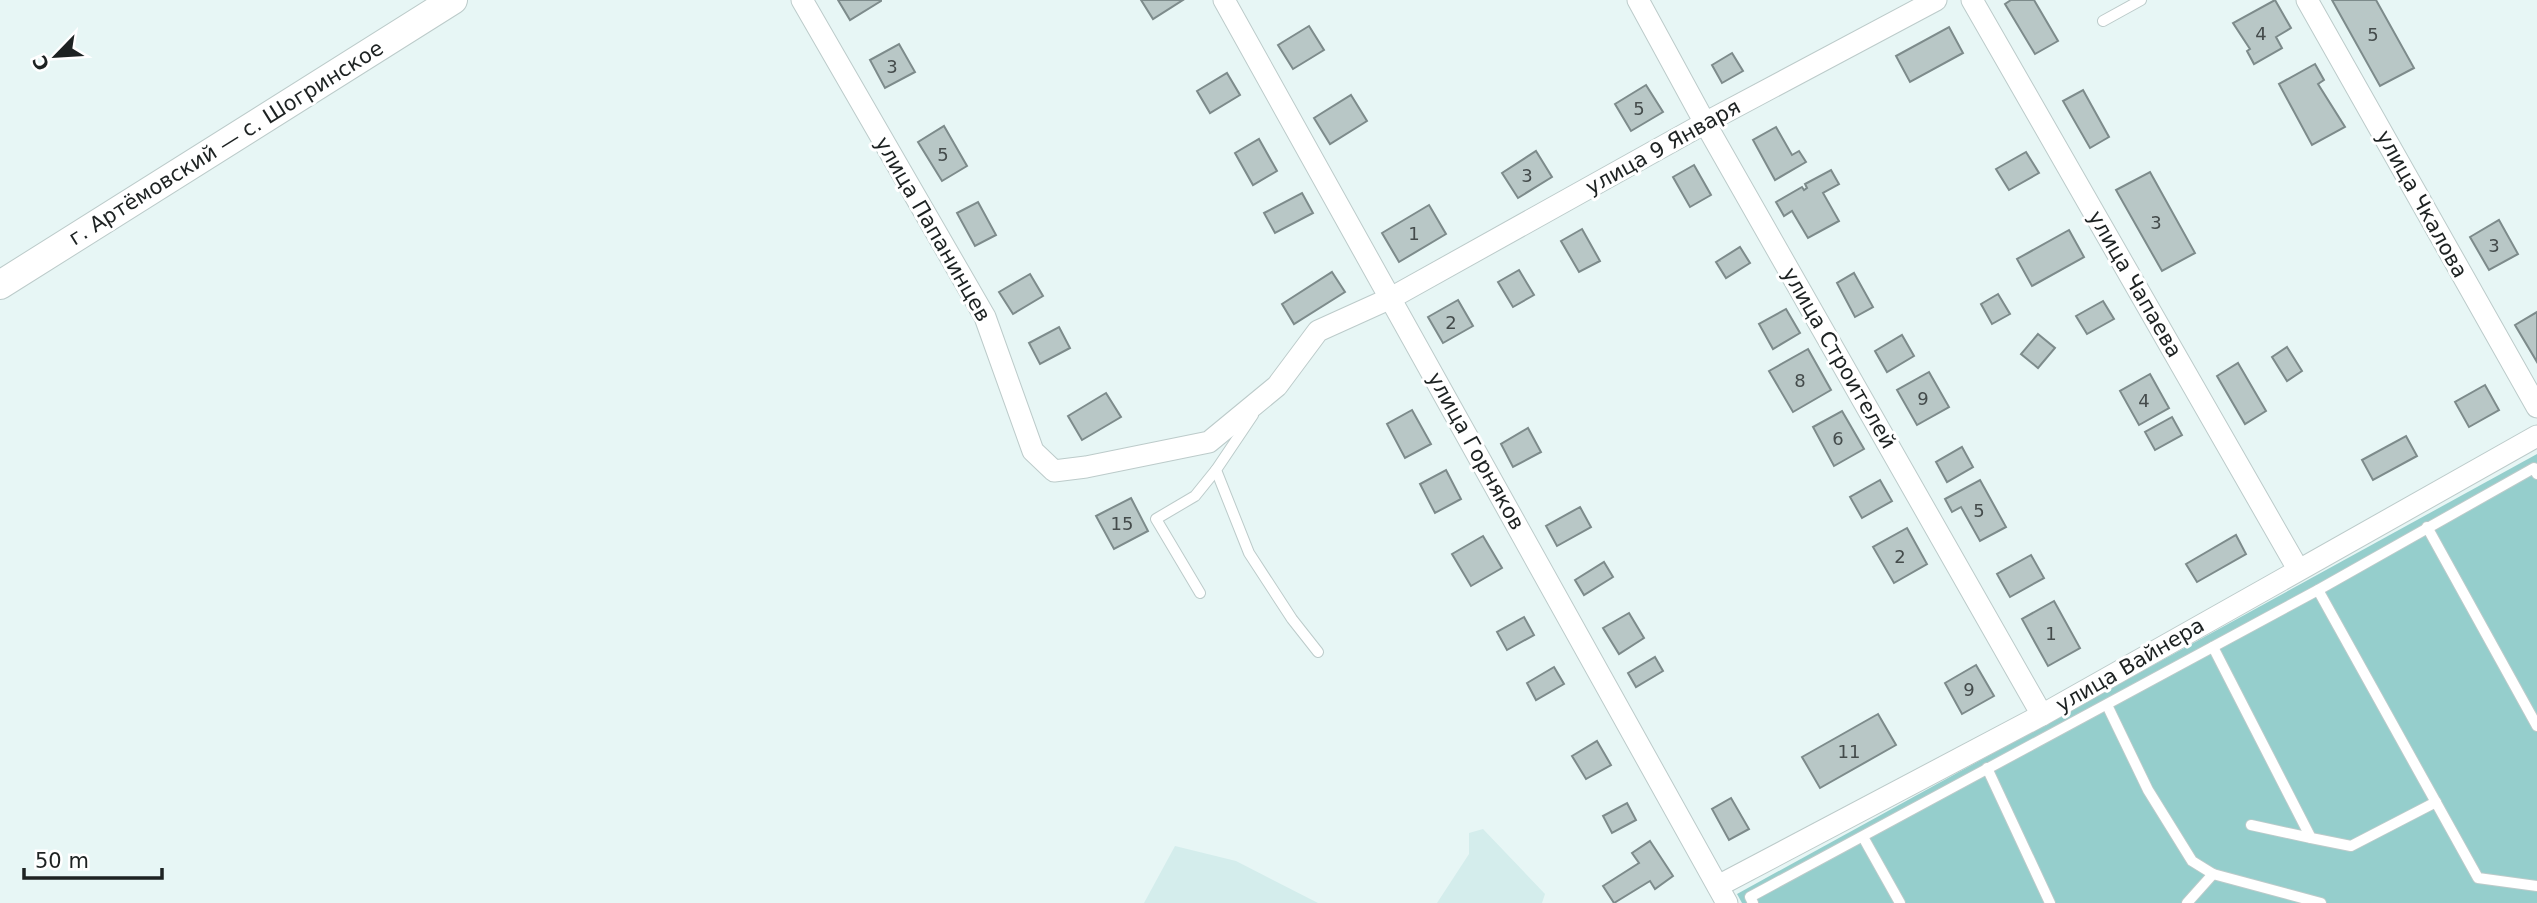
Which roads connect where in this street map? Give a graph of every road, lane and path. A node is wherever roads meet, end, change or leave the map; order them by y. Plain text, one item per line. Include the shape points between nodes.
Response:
1 (453, 0) edge
2 (802, 0) edge
3 (1224, 0) edge
4 (1638, 0) edge
5 (1936, 0) edge
6 (1972, 0) edge
7 (2141, 0) edge
8 (2307, 0) edge
9 (2103, 21) dead end
10 (1705, 122) junction
11 (0, 285) edge
12 (1391, 298) junction
13 (1266, 395) junction
14 (2537, 407) edge
15 (2537, 436) edge
16 (1086, 467) joint
17 (1216, 470) junction
18 (2537, 474) edge
19 (2427, 527) junction
20 (2298, 569) junction
21 (2318, 590) junction
22 (1200, 593) dead end
23 (2213, 647) junction
24 (1318, 652) dead end
25 (2107, 705) junction
26 (2042, 715) junction
27 (2537, 726) edge
28 (1987, 768) junction
29 (2435, 802) junction
30 (2251, 825) dead end
31 (1863, 837) junction
32 (2311, 838) junction
33 (2213, 874) junction
34 (2537, 886) edge
35 (1723, 895) edge
36 (1753, 903) edge
37 (1900, 903) edge
38 (2050, 903) edge
39 (2187, 903) edge
40 (2320, 903) edge

1 - 11 street, г. Артёмовский — с. Шогринское
2 - 16 street, улица Папанинцев via 985,317 1033,451 1054,471
3 - 12 street, улица Горняков
4 - 10 street, улица Строителей
5 - 10 street, улица 9 Января
6 - 20 street, улица Чапаева
7 - 9 lane
8 - 14 street, улица Чкалова
10 - 12 street, улица 9 Января
10 - 26 street, улица Строителей
12 - 13 street, улица 9 Января via 1318,331
12 - 35 street, улица Горняков
13 - 16 street, улица 9 Января via 1209,442
13 - 17 lane
15 - 20 street, улица Вайнера
17 - 22 lane via 1195,496 1156,519
17 - 24 lane via 1250,553
18 - 19 lane via 2534,468
19 - 21 lane
19 - 27 lane
20 - 26 street, улица Вайнера
21 - 23 lane
21 - 29 lane
23 - 25 lane
23 - 32 lane
25 - 28 lane
25 - 33 lane via 2148,790 2192,861
26 - 35 street, улица Вайнера
28 - 31 lane
28 - 38 lane
29 - 32 lane via 2351,846
29 - 34 lane via 2478,878
30 - 32 lane
31 - 36 lane via 1749,897
31 - 37 lane
33 - 39 lane
33 - 40 lane

